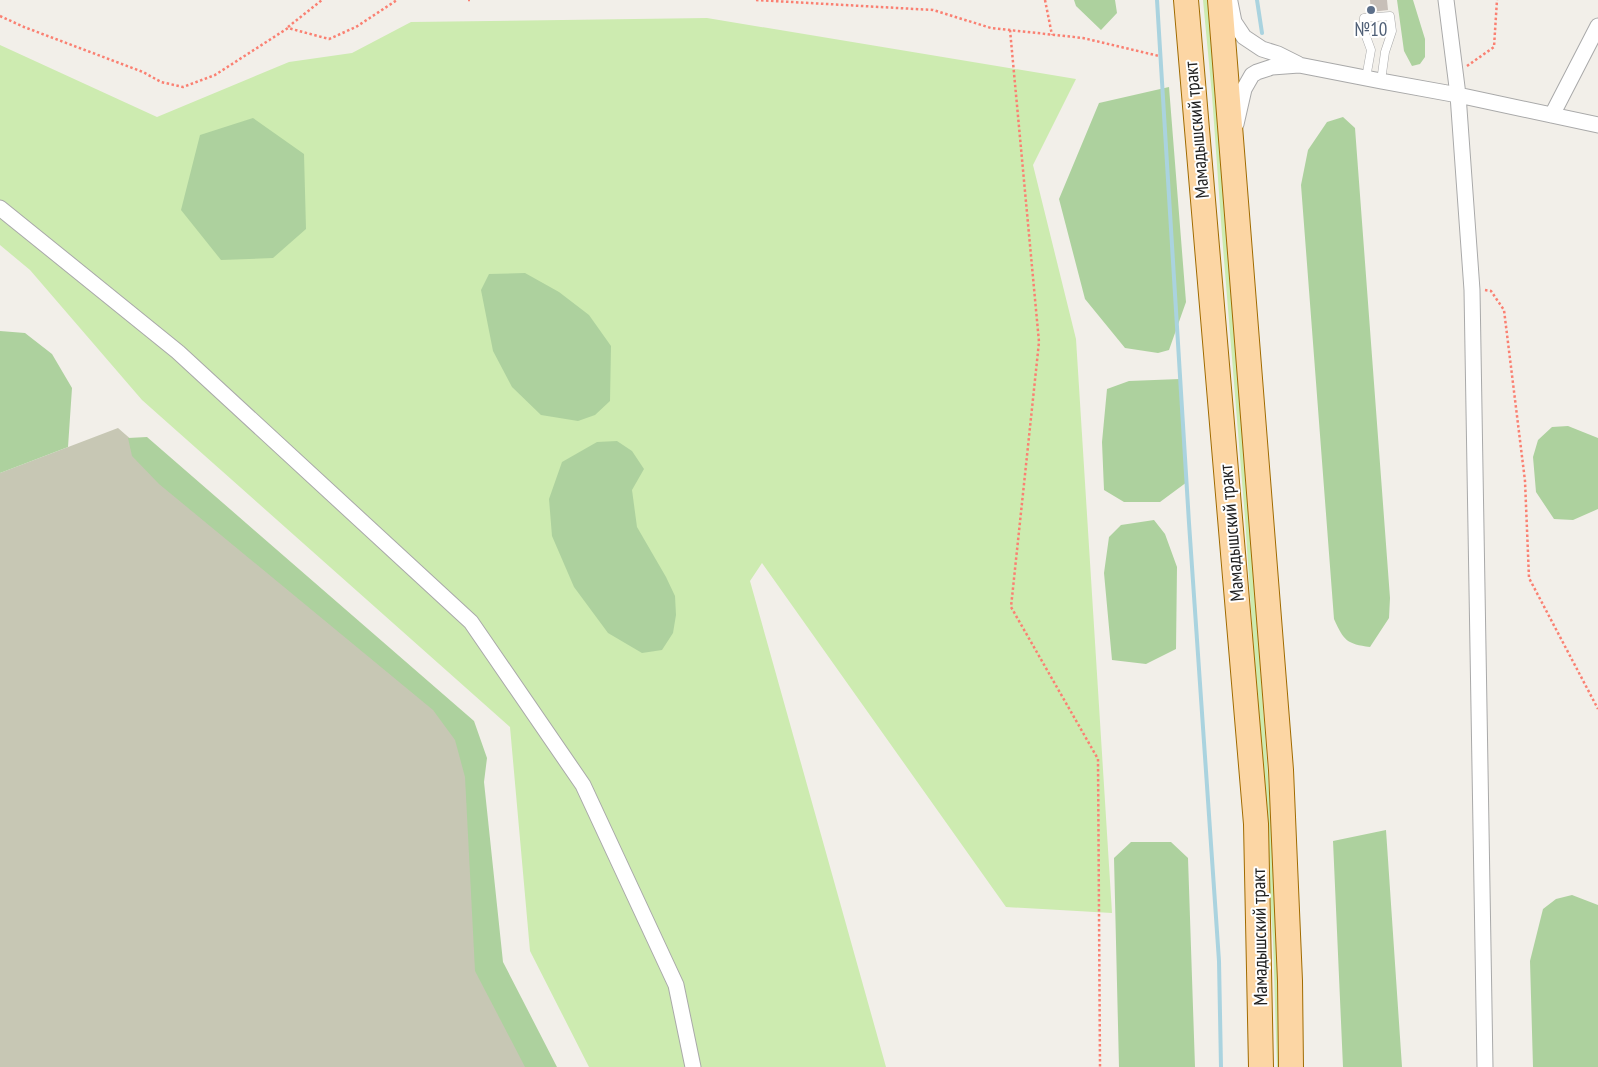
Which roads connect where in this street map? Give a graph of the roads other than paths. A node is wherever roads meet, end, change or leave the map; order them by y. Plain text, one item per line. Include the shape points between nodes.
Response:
1 (1186, 0) edge
2 (1220, 0) edge
3 (1229, 0) edge
4 (1446, 0) edge
5 (1598, 26) edge
6 (1299, 64) junction
7 (1366, 78) junction
8 (1381, 82) junction
9 (1458, 95) junction
10 (1552, 115) junction
11 (1598, 125) edge
12 (1232, 146) junction
13 (0, 208) edge
14 (693, 1067) edge
15 (1262, 1067) edge
16 (1291, 1067) edge
17 (1485, 1067) edge

1 - 15 main road, Мамадышский тракт via 1256,824
2 - 12 main road, Мамадышский тракт
3 - 6 street via 1234,22 1244,37 1262,49
4 - 9 street
5 - 10 street
6 - 7 street
6 - 12 street via 1264,68 1248,80
7 - 8 street
7 - 8 lane via 1370,50 1364,18 1390,16 1392,30
8 - 9 street
9 - 10 street
9 - 17 street via 1472,290
10 - 11 street
12 - 16 main road, Мамадышский тракт via 1281,770
13 - 14 street via 178,352 471,622 583,785 676,985

